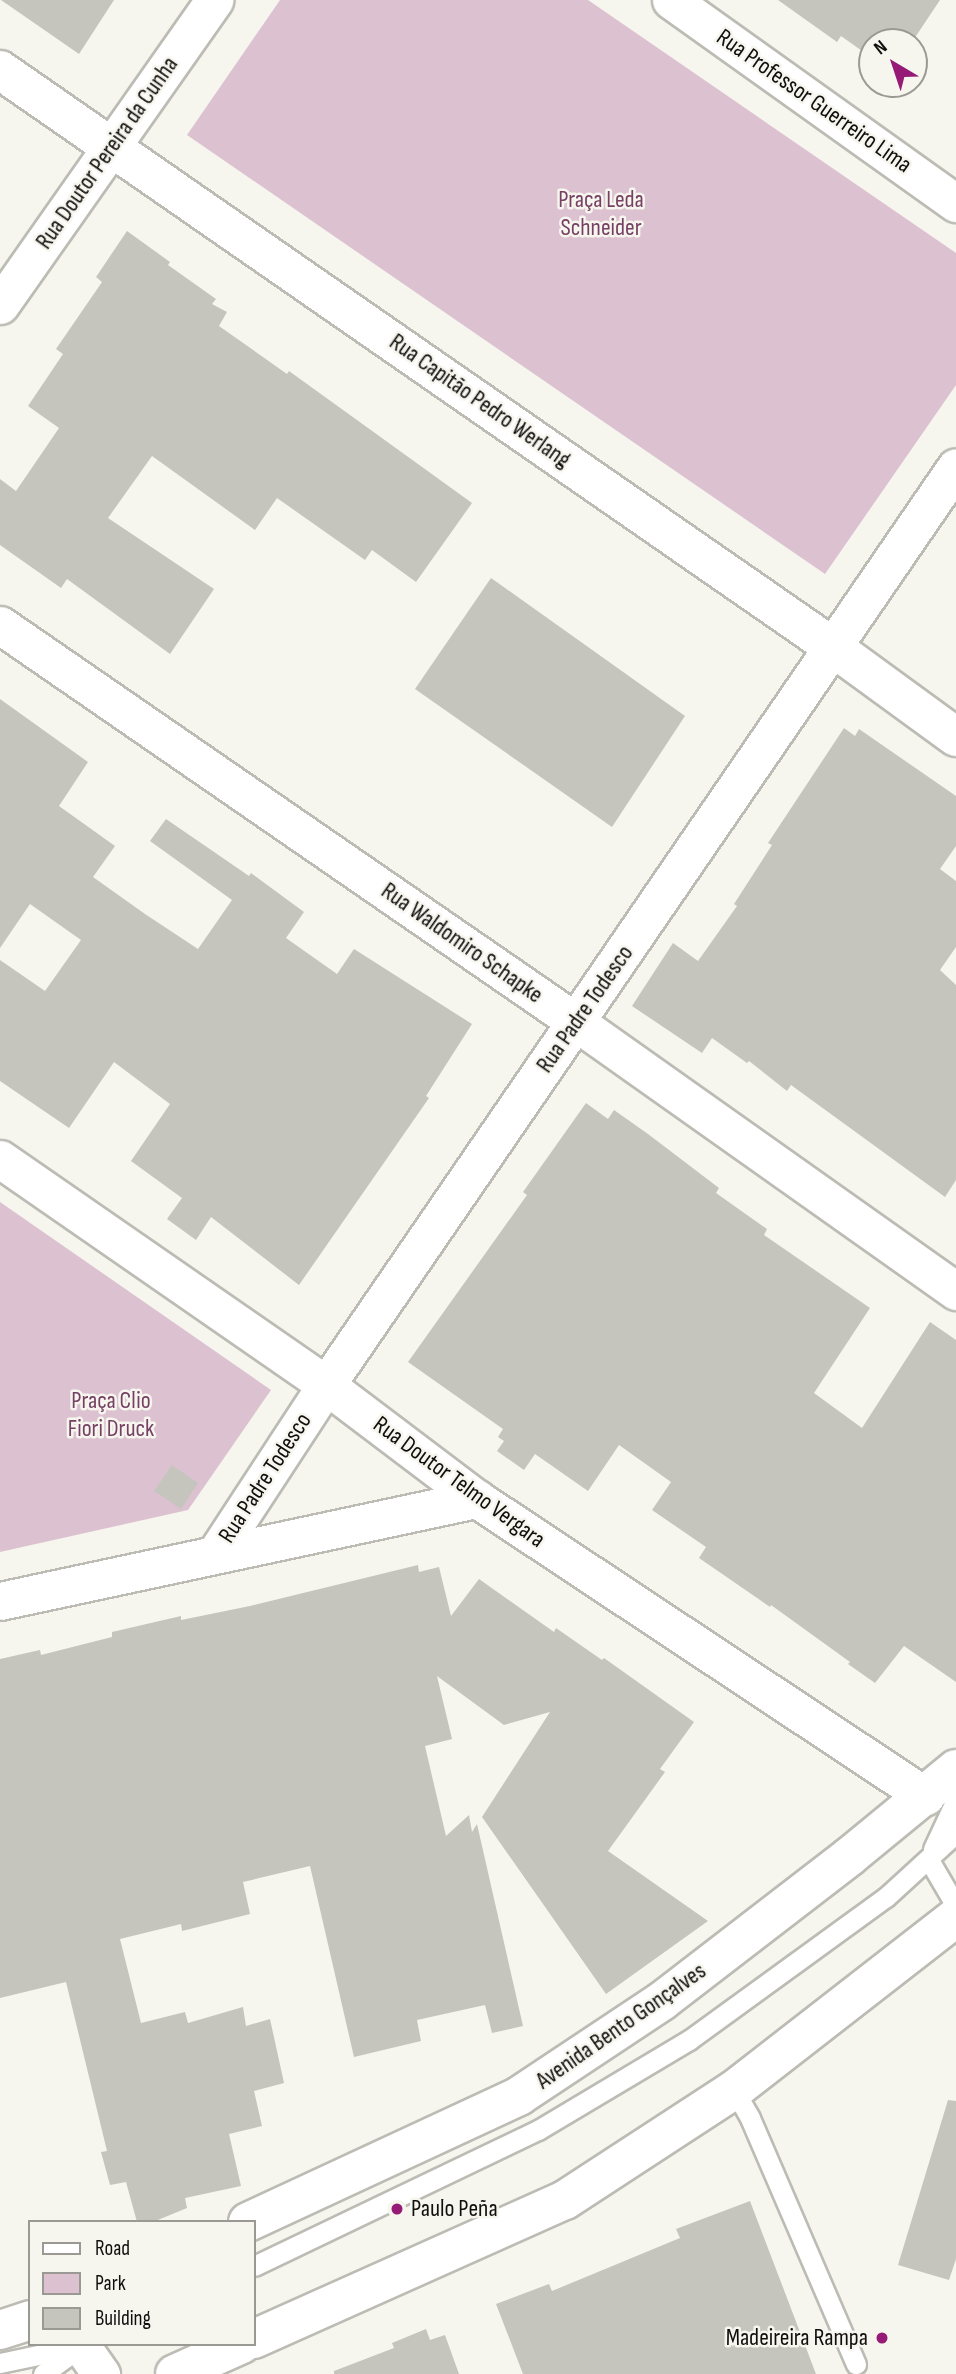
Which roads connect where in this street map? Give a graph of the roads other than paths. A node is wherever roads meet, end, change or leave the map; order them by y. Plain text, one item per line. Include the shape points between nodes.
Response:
1 (214, 0) edge
2 (671, 0) edge
3 (0, 71) edge
4 (113, 147) junction
5 (956, 203) edge
6 (0, 306) edge
7 (956, 467) edge
8 (0, 625) edge
9 (834, 648) junction
10 (956, 737) edge
11 (576, 1022) junction
12 (0, 1159) edge
13 (956, 1291) edge
14 (326, 1385) junction
15 (477, 1499) junction
16 (215, 1553) junction
17 (0, 1601) edge
18 (956, 1769) edge
19 (940, 1798) edge
20 (956, 1833) edge
21 (956, 1854) edge
22 (929, 1860) junction
23 (956, 1906) edge
24 (956, 1917) edge
25 (734, 2090) junction
26 (252, 2220) edge
27 (256, 2265) edge
28 (28, 2321) edge
29 (0, 2330) edge
30 (256, 2338) edge
31 (238, 2346) edge
32 (87, 2352) edge
33 (0, 2363) edge
34 (856, 2364) dead end
35 (9, 2374) edge
36 (43, 2374) edge
37 (175, 2374) edge

1 - 4 street, Rua Doutor Pereira da Cunha
2 - 5 street, Rua Professor Guerreiro Lima
3 - 4 main road, Rua Capitão Pedro Werlang
4 - 6 street, Rua Doutor Pereira da Cunha
4 - 9 main road, Rua Capitão Pedro Werlang
7 - 9 street, Rua Padre Todesco
8 - 11 street, Rua Waldomiro Schapke
9 - 10 main road, Rua Capitão Pedro Werlang
9 - 11 street, Rua Padre Todesco
11 - 13 street, Rua Waldomiro Schapke
11 - 14 street, Rua Padre Todesco
12 - 14 street, Rua Doutor Telmo Vergara
14 - 15 street, Rua Doutor Telmo Vergara
14 - 16 street, Rua Padre Todesco
15 - 16 street, Rua Padre Todesco
15 - 19 street, Rua Doutor Telmo Vergara
16 - 17 street, Rua Padre Todesco
18 - 19 main road, Avenida Bento Gonçalves
19 - 22 lane
19 - 26 main road, Avenida Bento Gonçalves via 662,2001 519,2096
20 - 22 lane
21 - 22 lane
22 - 23 lane
22 - 27 lane via 886,1897 689,2040 538,2130
24 - 25 main road
25 - 30 main road via 565,2200
25 - 34 lane
28 - 29 main road
31 - 37 main road
32 - 33 lane
32 - 35 lane
32 - 36 lane

